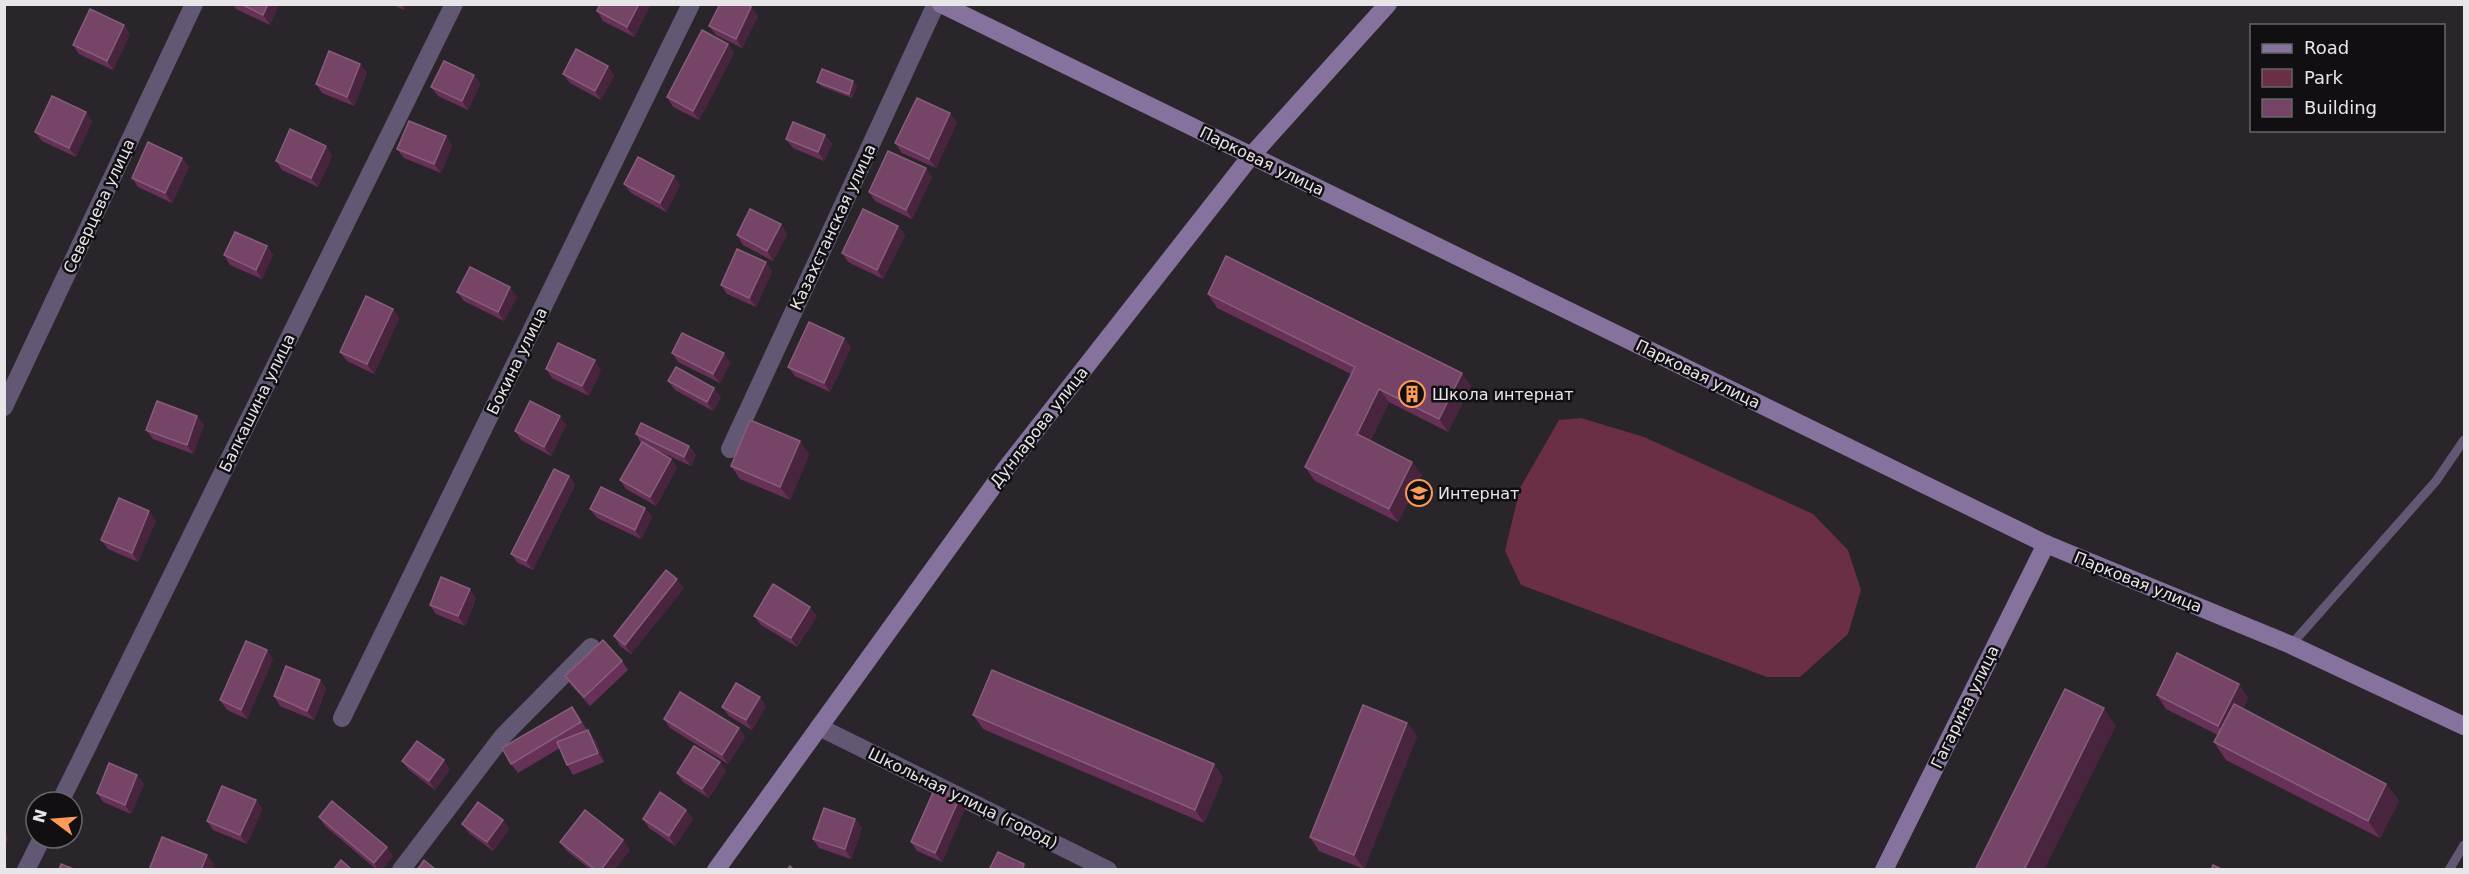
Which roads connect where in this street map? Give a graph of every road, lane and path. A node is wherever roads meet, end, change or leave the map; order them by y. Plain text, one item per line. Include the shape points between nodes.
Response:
1 (194, 4) edge
2 (454, 4) edge
3 (692, 4) edge
4 (936, 4) edge
5 (940, 4) edge
6 (1389, 4) edge
7 (1251, 156) junction
8 (4, 407) edge
9 (2464, 440) edge
10 (730, 449) dead end
11 (2046, 544) junction
12 (2291, 645) junction
13 (591, 647) dead end
14 (342, 718) dead end
15 (2464, 726) edge
16 (819, 727) junction
17 (66, 790) edge
18 (2464, 845) edge
19 (36, 850) edge
20 (26, 870) edge
21 (401, 870) edge
22 (716, 870) edge
23 (1108, 870) edge
24 (1884, 870) edge
25 (2449, 870) edge

1 - 8 street, Северцева улица
2 - 17 street, Балкашина улица
3 - 14 street, Бокина улица
4 - 10 street, Казахстанская улица
5 - 7 street, Парковая улица
6 - 7 street, Дунларова улица
7 - 11 street, Парковая улица
7 - 16 street, Дунларова улица via 1007,467
9 - 12 lane via 2436,481
11 - 12 street, Парковая улица
11 - 24 street, Гагарина улица
12 - 15 street, Парковая улица
13 - 21 street via 503,736
16 - 22 street, Дунларова улица
16 - 23 street, Школьная улица (город)
18 - 25 lane
19 - 20 street

